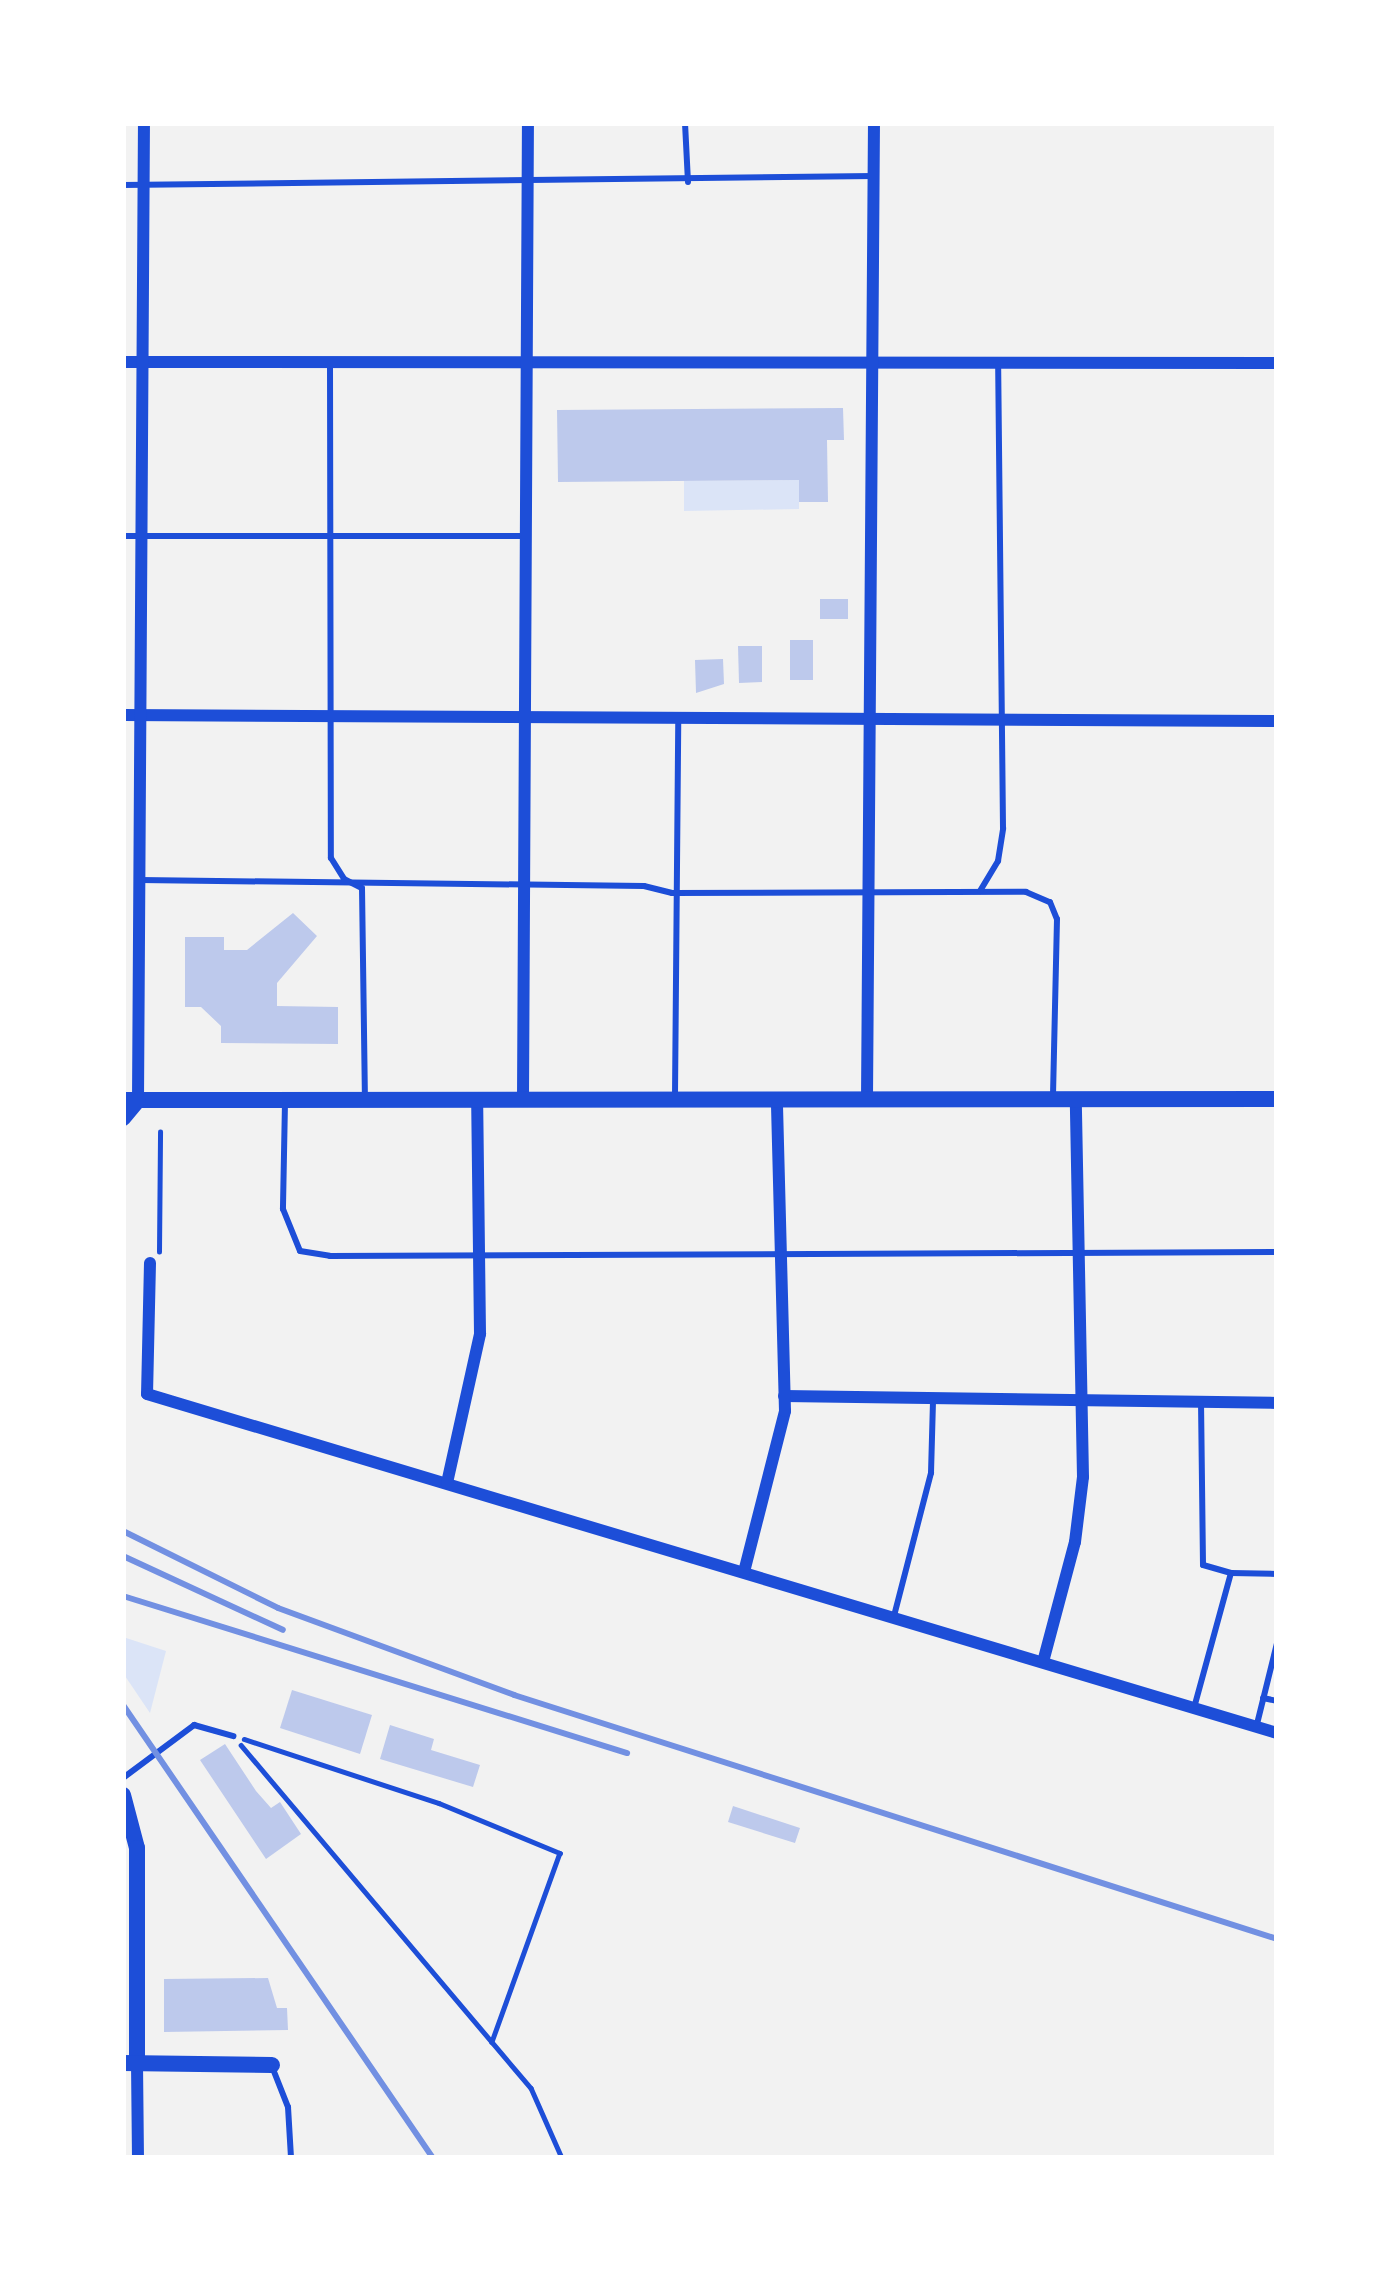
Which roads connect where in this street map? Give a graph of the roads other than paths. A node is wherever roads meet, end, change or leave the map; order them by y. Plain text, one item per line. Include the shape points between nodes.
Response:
1 (144, 123) edge
2 (528, 123) edge
3 (685, 123) edge
4 (874, 123) edge
5 (874, 176) junction
6 (527, 182) junction
7 (688, 182) junction
8 (123, 185) edge
9 (144, 186) junction
10 (123, 362) edge
11 (144, 362) junction
12 (331, 362) junction
13 (527, 362) junction
14 (874, 362) junction
15 (998, 362) junction
16 (1277, 363) edge
17 (123, 536) edge
18 (142, 536) junction
19 (330, 536) junction
20 (526, 536) junction
21 (123, 715) edge
22 (141, 715) junction
23 (332, 718) junction
24 (526, 720) junction
25 (678, 720) junction
26 (870, 720) junction
27 (998, 720) junction
28 (1277, 721) edge
29 (140, 880) junction
30 (362, 888) junction
31 (525, 889) junction
32 (868, 891) junction
33 (980, 891) junction
34 (672, 893) junction
35 (285, 1099) junction
36 (365, 1099) junction
37 (477, 1099) junction
38 (524, 1099) junction
39 (675, 1099) junction
40 (777, 1099) junction
41 (867, 1099) junction
42 (1053, 1099) junction
43 (1076, 1099) junction
44 (1277, 1099) edge
45 (131, 1100) edge
46 (123, 1118) edge
47 (1080, 1251) junction
48 (1277, 1252) edge
49 (479, 1253) junction
50 (778, 1254) junction
51 (150, 1263) road end
52 (784, 1396) junction
53 (1277, 1402) edge
54 (934, 1403) junction
55 (1084, 1403) junction
56 (1201, 1403) junction
57 (447, 1483) junction
58 (744, 1572) junction
59 (1231, 1573) junction
60 (1277, 1574) edge
61 (894, 1617) junction
62 (1277, 1643) edge
63 (1043, 1662) junction
64 (1263, 1698) junction
65 (1277, 1701) edge
66 (1194, 1708) junction
67 (1256, 1727) junction
68 (1277, 1733) edge
69 (233, 1736) road end
70 (123, 1778) edge
71 (123, 1795) edge
72 (130, 2063) edge
73 (272, 2066) joint
74 (138, 2158) edge
75 (291, 2158) edge

1 - 9 street
2 - 6 street
3 - 7 lane
4 - 5 street
5 - 7 lane
5 - 14 street
6 - 7 lane
6 - 9 lane
6 - 13 street
8 - 9 lane
9 - 11 street
10 - 11 street
11 - 12 street
11 - 18 street
12 - 13 street
12 - 19 lane
13 - 14 street
13 - 20 street
14 - 15 street
14 - 26 street
15 - 16 street
15 - 27 lane
17 - 18 lane
18 - 19 lane
18 - 22 street
19 - 20 lane
19 - 23 lane
20 - 24 street
21 - 22 street
22 - 23 street
22 - 29 street
23 - 24 street
23 - 30 lane via 331,858 344,879
24 - 25 street
24 - 31 street
25 - 26 street
25 - 34 lane
26 - 27 street
26 - 32 street
27 - 28 street
27 - 33 lane via 1003,829 998,862
29 - 30 lane
29 - 45 street
30 - 31 lane
30 - 36 lane
31 - 34 lane via 644,886
31 - 38 street
32 - 33 lane
32 - 34 lane
32 - 41 street
33 - 42 lane via 1026,892 1050,902 1058,919
34 - 39 lane
35 - 36 street
35 - 45 street
35 - 49 lane via 283,1209 300,1251
36 - 37 street
37 - 38 street
37 - 49 street
38 - 39 street
39 - 40 street
40 - 41 street
40 - 50 street
41 - 42 street
42 - 43 street
43 - 44 street
43 - 47 street
45 - 46 street
47 - 48 lane
47 - 50 lane
47 - 55 street
49 - 50 lane
49 - 57 street via 476,1370
50 - 52 street
51 - 57 street via 147,1394
52 - 54 street
52 - 58 street via 778,1456
53 - 56 street
54 - 55 street
54 - 61 lane via 931,1473
55 - 56 street
55 - 63 street via 1081,1510
56 - 59 lane via 1203,1565
57 - 58 street
58 - 61 street
59 - 60 lane
59 - 66 lane
61 - 63 street
62 - 64 lane
63 - 66 street
64 - 65 lane
64 - 67 lane
66 - 67 street
67 - 68 street
69 - 70 lane via 194,1725
71 - 72 street via 137,1848
72 - 73 street
72 - 74 street
73 - 75 lane via 288,2107

